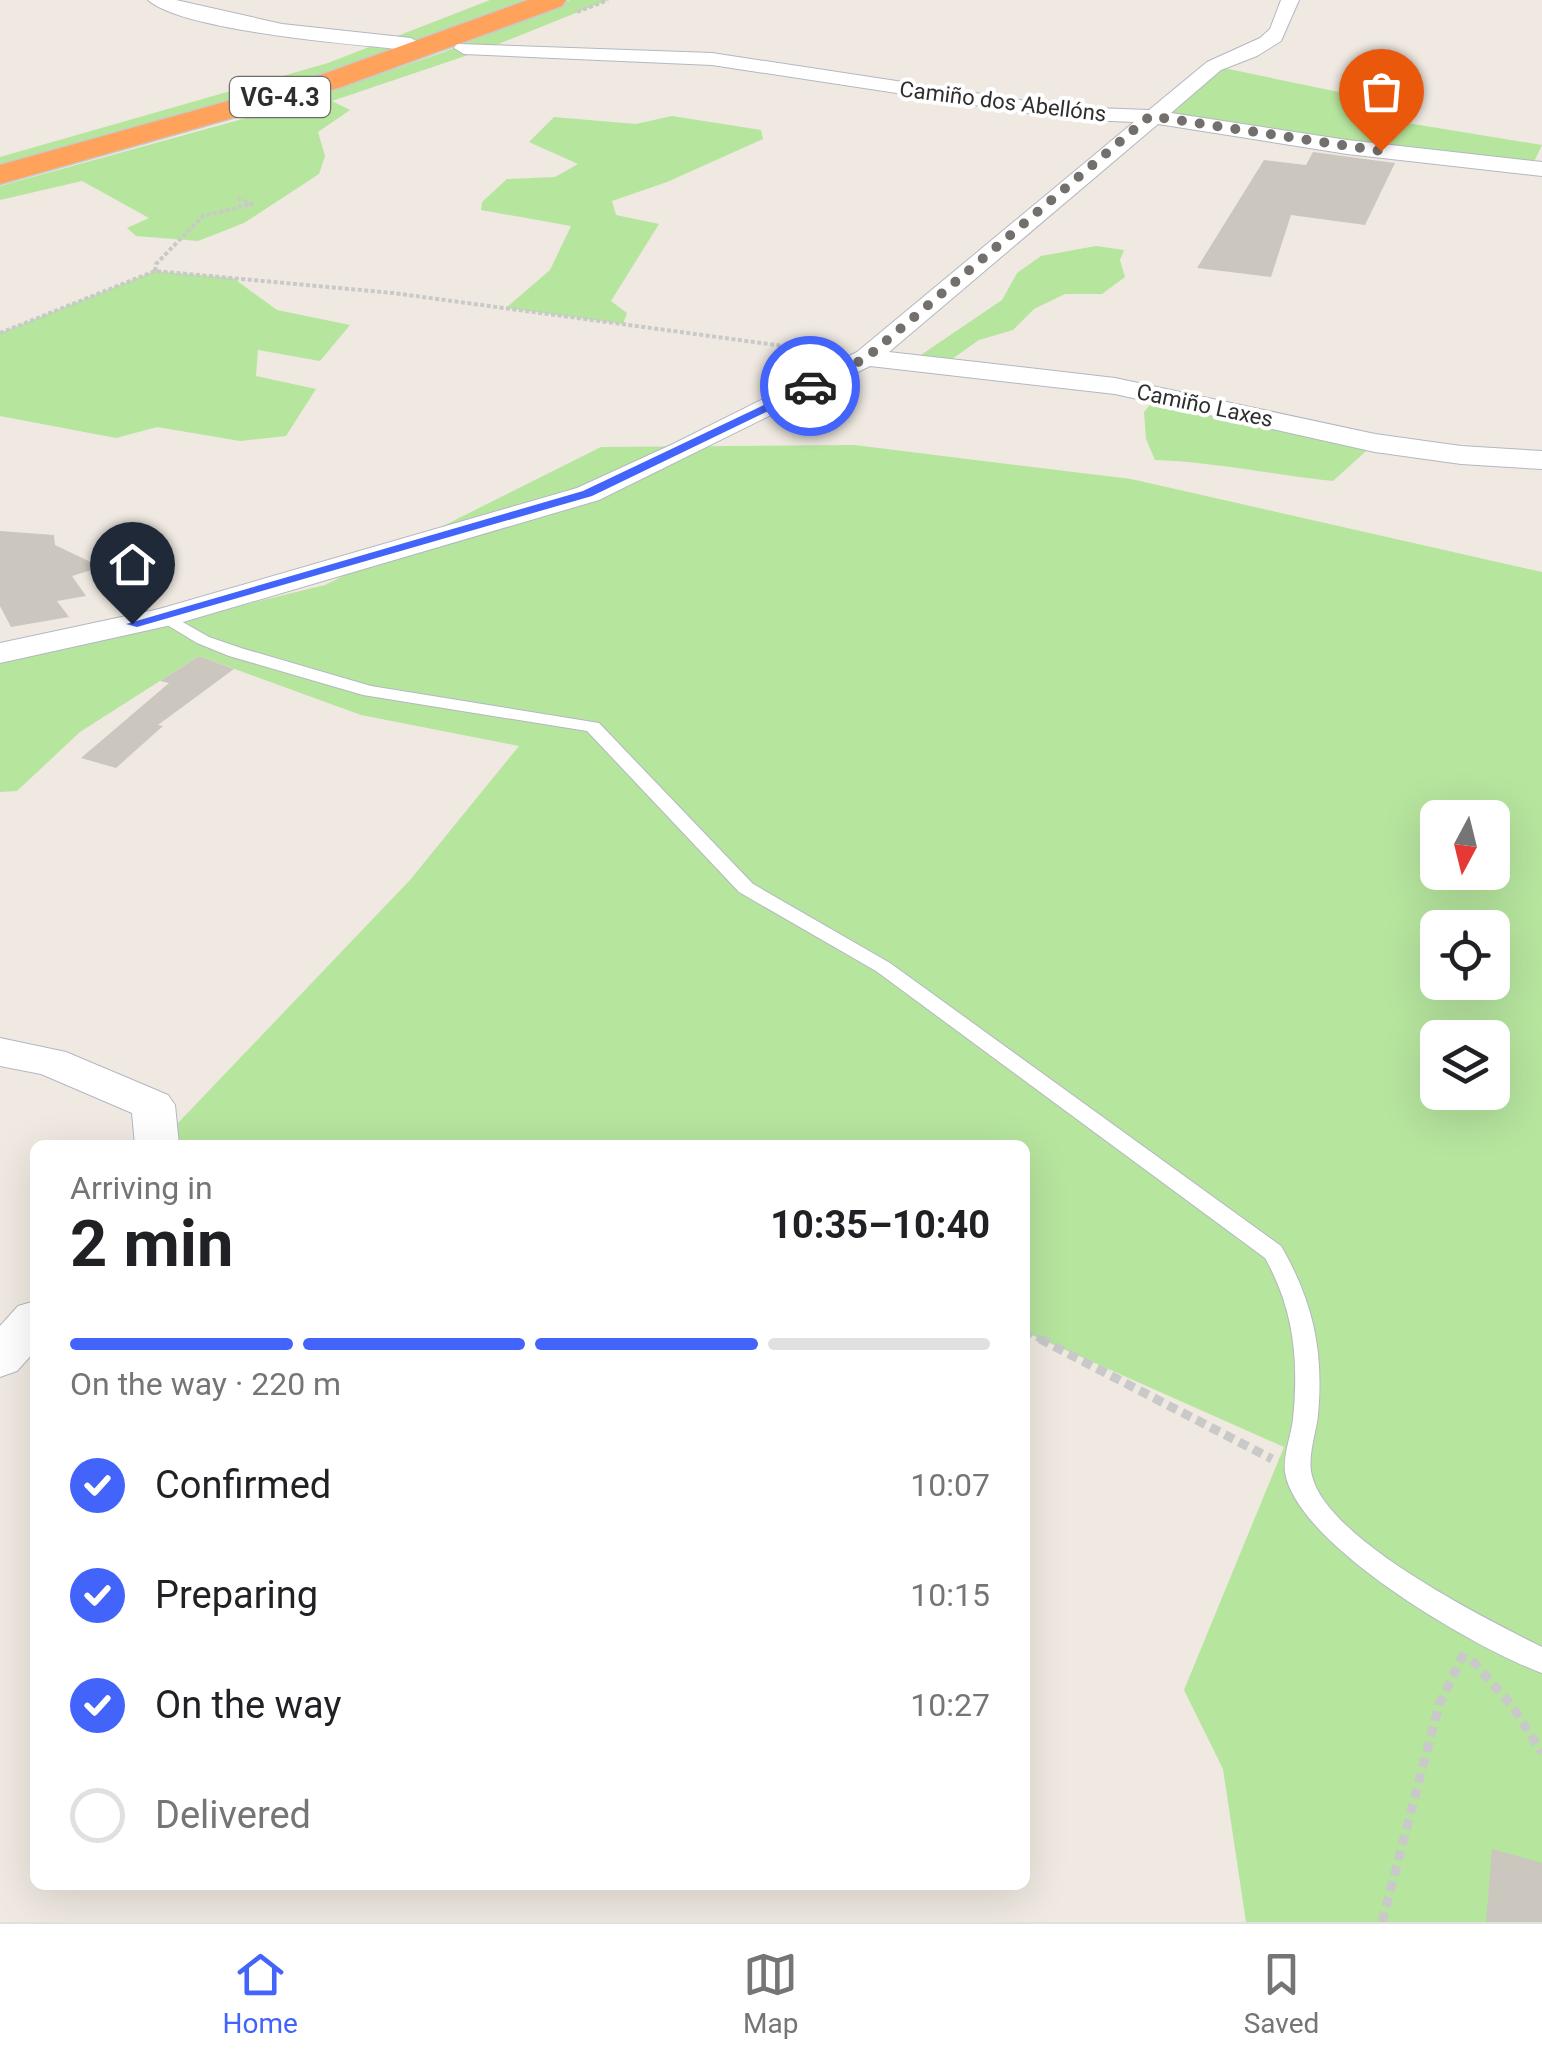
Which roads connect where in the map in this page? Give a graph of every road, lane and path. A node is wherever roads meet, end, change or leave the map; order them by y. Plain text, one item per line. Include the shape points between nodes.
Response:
1 (157, 0) edge
2 (553, 0) edge
3 (1284, 2) edge
4 (412, 44) dead end
5 (464, 48) dead end
6 (1150, 116) junction
7 (1542, 169) edge
8 (0, 176) edge
9 (237, 198) dead end
10 (155, 271) junction
11 (0, 333) edge
12 (866, 358) junction
13 (1542, 460) edge
14 (166, 617) junction
15 (0, 653) edge
16 (0, 1052) edge
17 (156, 1140) edge
18 (30, 1324) edge
19 (1030, 1334) edge
20 (0, 1358) edge
21 (1298, 1476) junction
22 (1476, 1628) junction
23 (1464, 1652) junction
24 (1542, 1661) edge
25 (1542, 1752) edge
26 (1382, 1922) edge

1 - 4 street via 299,35
2 - 8 highway, VG-4.3 via 331,82
3 - 6 street via 1274,38 1214,66
5 - 6 street, Camiño dos Abellóns via 712,59 1067,113
6 - 7 street, Camiño dos Abellóns
6 - 12 street
9 - 10 path via 252,204 203,216
10 - 11 path
10 - 12 path via 393,293
12 - 13 street, Camiño Laxes via 1115,386 1375,442
12 - 14 street via 588,494
14 - 15 street
14 - 21 lane via 202,640 369,691 593,727 746,888 883,967 1273,1252 1294,1284 1307,1328 1309,1380
16 - 17 street via 51,1062 153,1105
18 - 20 street
19 - 21 path via 1247,1442
21 - 22 lane via 1314,1510 1360,1553
22 - 23 path
22 - 24 lane
23 - 25 path
23 - 26 path via 1439,1705

